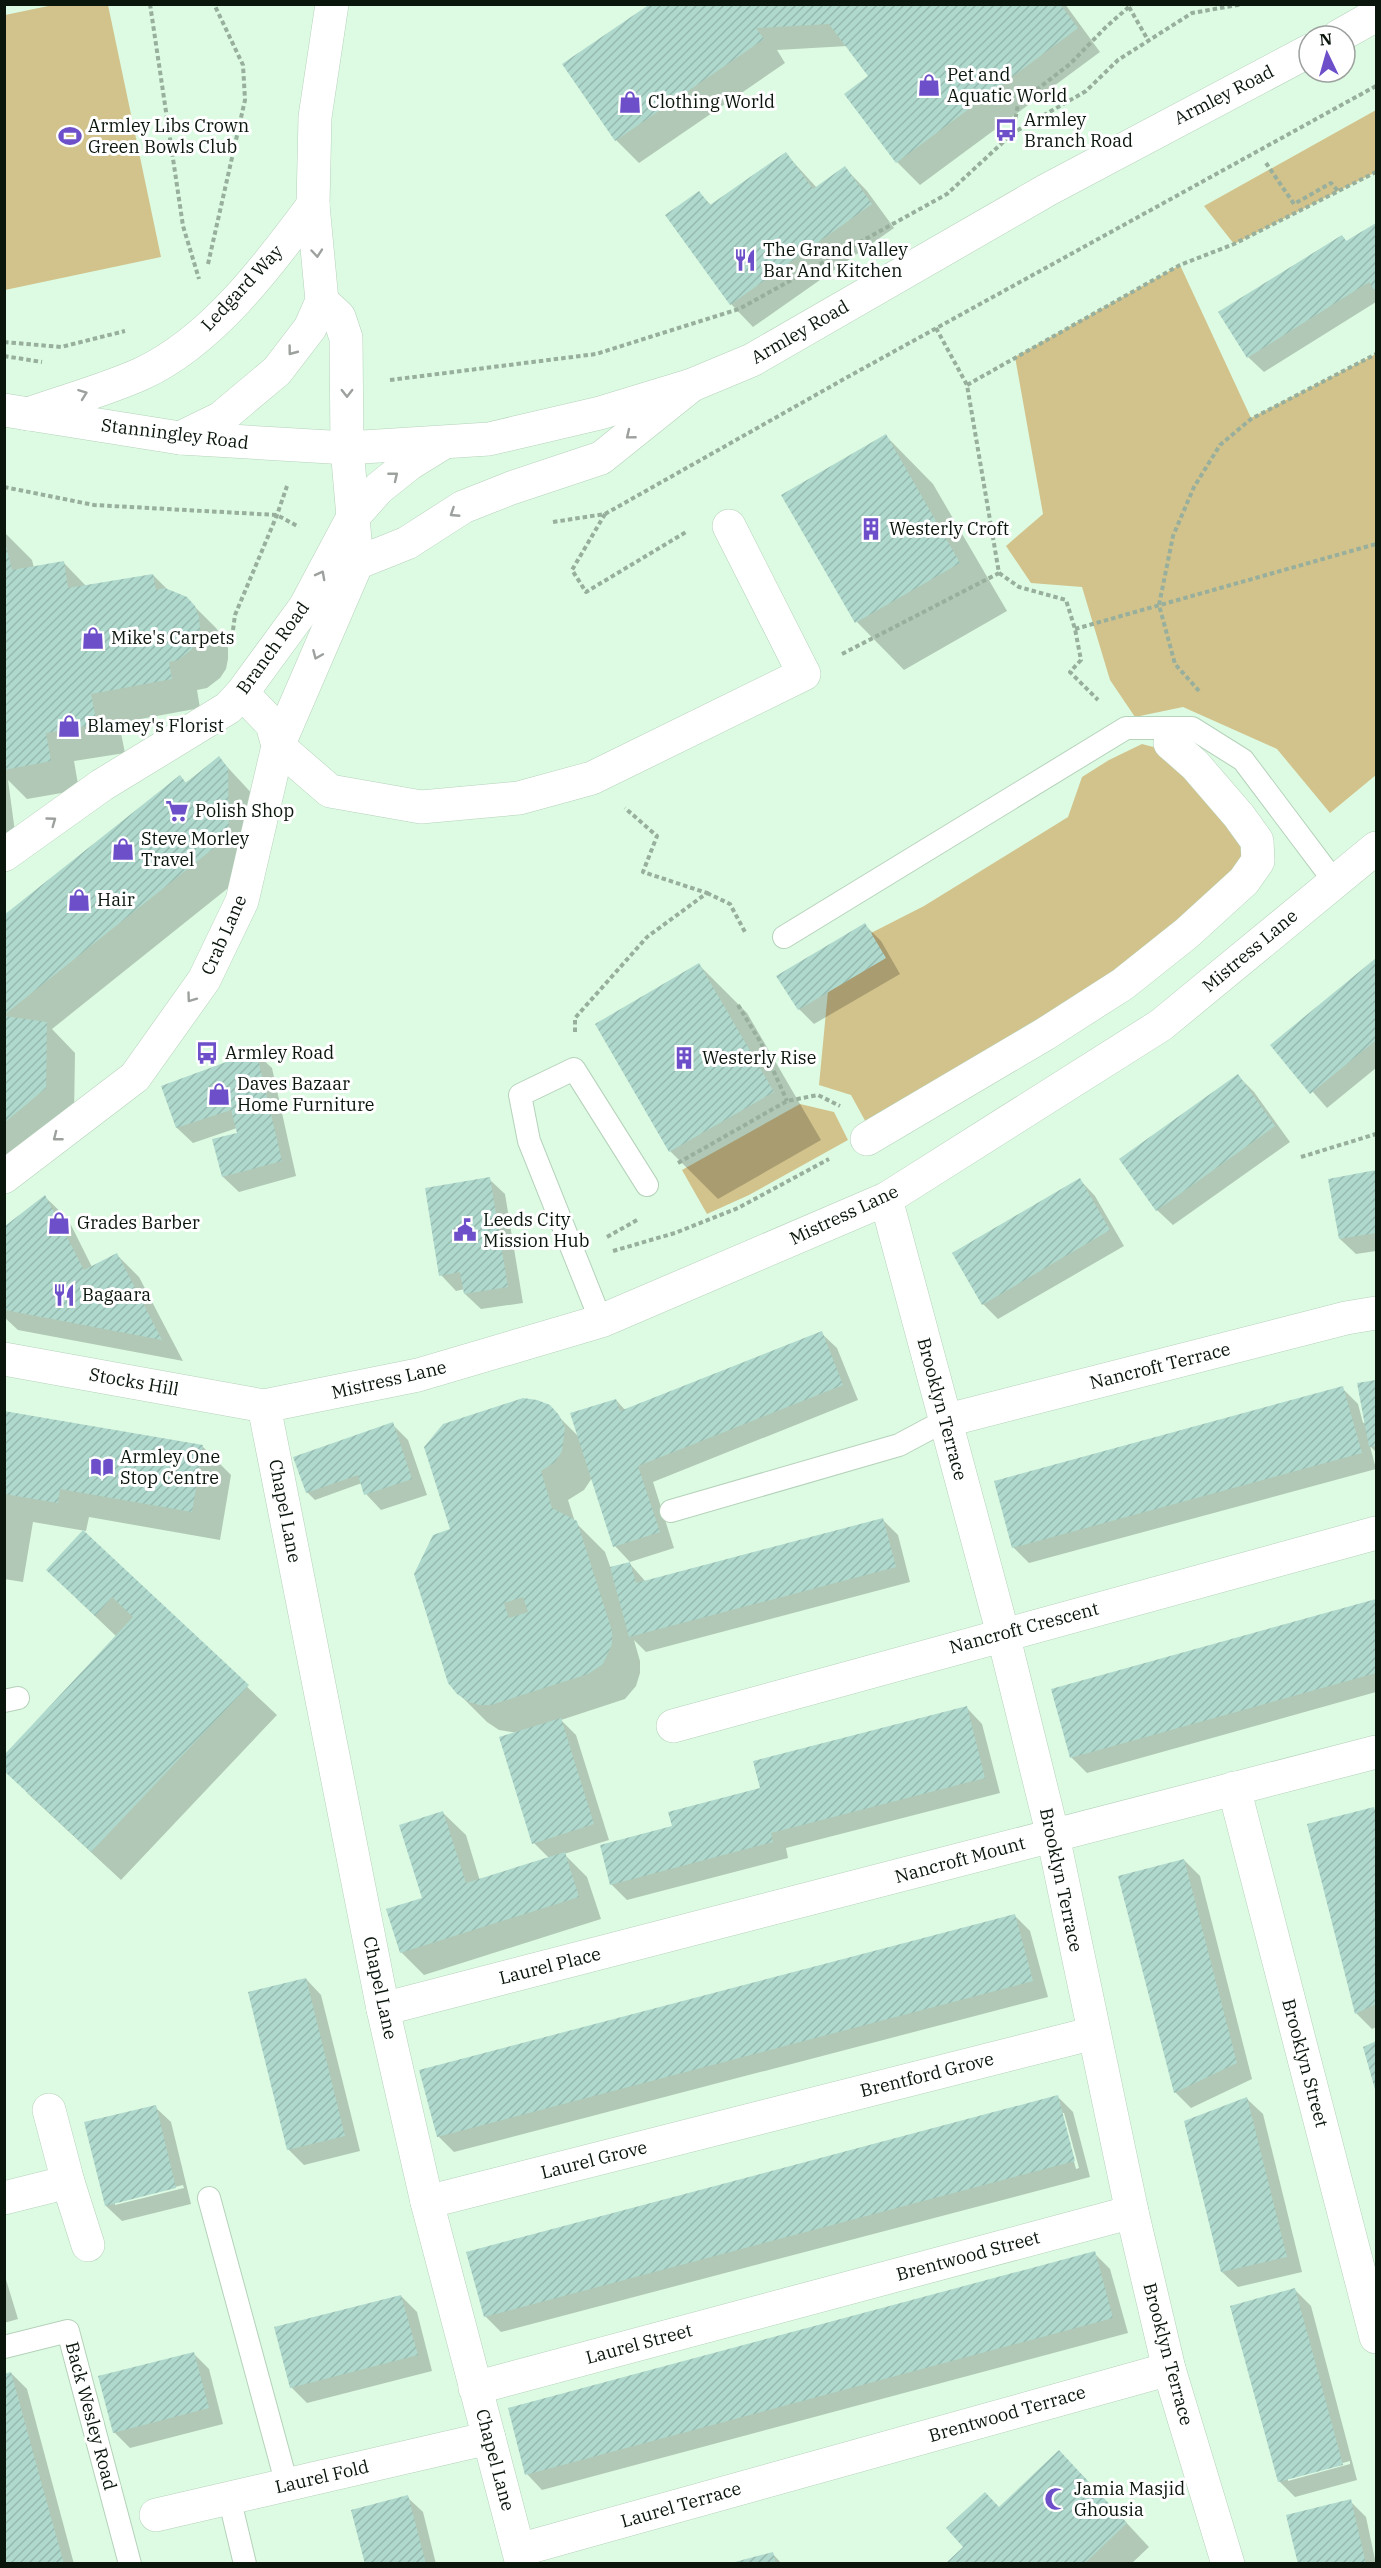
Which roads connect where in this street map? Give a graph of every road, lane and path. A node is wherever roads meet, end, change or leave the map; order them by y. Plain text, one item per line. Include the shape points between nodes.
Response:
1 (150, 4) edge
2 (214, 4) edge
3 (332, 4) edge
4 (1243, 4) edge
5 (1130, 6) edge
6 (1377, 15) edge
7 (1357, 26) edge
8 (1148, 40) junction
9 (1297, 57) edge
10 (1377, 86) edge
11 (1013, 133) junction
12 (1266, 163) dead end
13 (1377, 172) edge
14 (1338, 191) junction
15 (313, 205) junction
16 (208, 267) dead end
17 (202, 290) dead end
18 (322, 302) junction
19 (135, 328) dead end
20 (936, 328) junction
21 (4, 342) edge
22 (1377, 354) edge
23 (381, 381) dead end
24 (692, 385) junction
25 (967, 385) junction
26 (16, 412) edge
27 (180, 438) junction
28 (443, 443) junction
29 (347, 448) junction
30 (4, 487) edge
31 (605, 514) junction
32 (353, 517) junction
33 (544, 524) dead end
34 (729, 526) joint
35 (1377, 544) edge
36 (357, 563) junction
37 (999, 573) junction
38 (1160, 605) junction
39 (1075, 629) junction
40 (231, 637) dead end
41 (804, 674) junction
42 (242, 693) junction
43 (1202, 694) dead end
44 (1126, 728) junction
45 (1170, 743) dead end
46 (278, 746) junction
47 (657, 837) dead end
48 (1377, 848) edge
49 (4, 855) edge
50 (1334, 881) junction
51 (707, 893) junction
52 (784, 937) dead end
53 (751, 942) dead end
54 (587, 1003) dead end
55 (738, 1005) dead end
56 (787, 1101) junction
57 (1377, 1134) edge
58 (867, 1139) junction
59 (1301, 1157) dead end
60 (673, 1167) dead end
61 (4, 1178) edge
62 (647, 1185) dead end
63 (886, 1199) junction
64 (641, 1218) dead end
65 (600, 1241) dead end
66 (602, 1252) dead end
67 (1377, 1313) edge
68 (601, 1321) junction
69 (4, 1359) edge
70 (264, 1406) junction
71 (944, 1421) junction
72 (671, 1511) dead end
73 (1377, 1533) edge
74 (1003, 1634) junction
75 (673, 1726) dead end
76 (1377, 1752) edge
77 (1234, 1788) junction
78 (1053, 1836) junction
79 (717, 1923) joint
80 (383, 2009) junction
81 (1094, 2033) junction
82 (49, 2110) dead end
83 (761, 2117) joint
84 (68, 2182) junction
85 (4, 2198) edge
86 (209, 2198) dead end
87 (427, 2202) junction
88 (1132, 2212) junction
89 (88, 2245) dead end
90 (803, 2300) joint
91 (1377, 2337) edge
92 (4, 2347) edge
93 (1169, 2369) junction
94 (475, 2388) junction
95 (489, 2438) junction
96 (844, 2459) joint
97 (287, 2485) junction
98 (229, 2498) junction
99 (156, 2515) dead end
100 (520, 2557) edge
101 (130, 2564) edge
102 (245, 2564) edge
103 (1228, 2564) edge

1 - 17 path via 183,226
2 - 16 path via 243,65 245,100
3 - 15 street via 315,117
4 - 8 path via 1192,13
5 - 8 path
5 - 11 path via 1070,64 1018,104
6 - 7 street
8 - 11 path via 1118,60 1086,91
9 - 24 street, Armley Road via 1067,179 752,360
10 - 20 path
11 - 23 path via 947,194 739,309 596,354
12 - 14 path via 1294,204 1331,183
13 - 14 path
14 - 25 path via 1234,244 1180,265
15 -> 18 street
26 -> 15 street, Ledgard Way via 142,374 179,350 221,316 267,267
18 -> 27 street via 310,328 277,371 221,418
18 -> 29 street via 339,317 346,338
19 - 21 path via 61,347
20 - 25 path
20 - 31 path
22 - 38 path via 1251,419 1220,445 1194,488 1173,536
24 - 28 street, Armley Road via 600,413 489,439
24 -> 36 street via 601,458 463,507 407,543
25 - 37 path
26 - 27 street, Stanningley Road
27 - 29 street, Stanningley Road
28 - 29 street, Armley Road
32 -> 28 street, Branch Road via 379,488
29 - 32 street, Crab Lane
30 - 40 path via 94,505 277,515 235,615
31 - 33 path
31 - 34 path via 572,570 586,592 686,532
32 - 36 street, Crab Lane
42 -> 32 street, Branch Road via 305,607
34 - 41 street
35 - 38 path
36 -> 46 street, Crab Lane
37 - 39 path via 1019,587 1066,600
37 - 41 path
38 - 39 path
38 - 43 path via 1175,664
39 - 44 path via 1081,660 1070,672
41 - 46 street via 592,778 519,798 421,807 330,791
42 - 46 street via 272,724
49 -> 42 street, Branch Road via 102,785 228,708
44 - 50 lane via 1192,728 1243,760
44 - 52 lane
45 - 58 street via 1194,765 1257,841 1258,861 1244,881 1123,984
46 -> 61 street, Crab Lane via 242,901 204,980 135,1077
47 - 51 path via 643,872
48 - 50 street, Mistress Lane
50 - 63 street, Mistress Lane via 1161,1025
51 - 53 path via 729,904
51 - 54 path via 647,938
55 - 56 path via 761,1042
56 - 58 path via 818,1095 836,1102
56 - 60 path
57 - 59 path
58 - 66 path via 738,1208 675,1233
62 - 68 lane via 574,1069 520,1095 529,1142
63 - 68 street, Mistress Lane
63 - 71 street, Brooklyn Terrace
64 - 65 path
67 - 71 street, Nancroft Terrace
68 - 70 street, Mistress Lane via 418,1375
69 - 70 street, Stocks Hill
70 - 80 street, Chapel Lane
71 - 72 lane via 899,1445
71 - 74 street, Brooklyn Terrace
73 - 74 street, Nancroft Crescent
74 - 75 street, Nancroft Crescent
74 - 78 street, Brooklyn Terrace
76 - 77 street, Nancroft Mount
77 - 78 street, Nancroft Mount
77 - 91 street, Brooklyn Street
78 - 79 street, Nancroft Mount
78 - 81 street, Brooklyn Terrace
79 - 80 street, Laurel Place
80 - 87 street, Chapel Lane
81 - 83 street, Brentford Grove
81 - 88 street, Brooklyn Terrace
82 - 84 street
83 - 87 street, Laurel Grove
84 - 85 street
84 - 89 street
86 - 97 lane
87 - 94 street, Chapel Lane
88 - 90 street, Brentwood Street
88 - 93 street, Brooklyn Terrace
90 - 94 street, Laurel Street
92 - 101 lane, Back Wesley Road via 68,2331
93 - 96 street, Brentwood Terrace
93 - 103 street, Brooklyn Terrace
94 - 95 street, Chapel Lane
95 - 97 street, Laurel Fold
95 - 100 street, Chapel Lane
96 - 100 street, Laurel Terrace
97 - 98 street, Laurel Fold
98 - 99 street, Laurel Fold
98 - 102 lane

